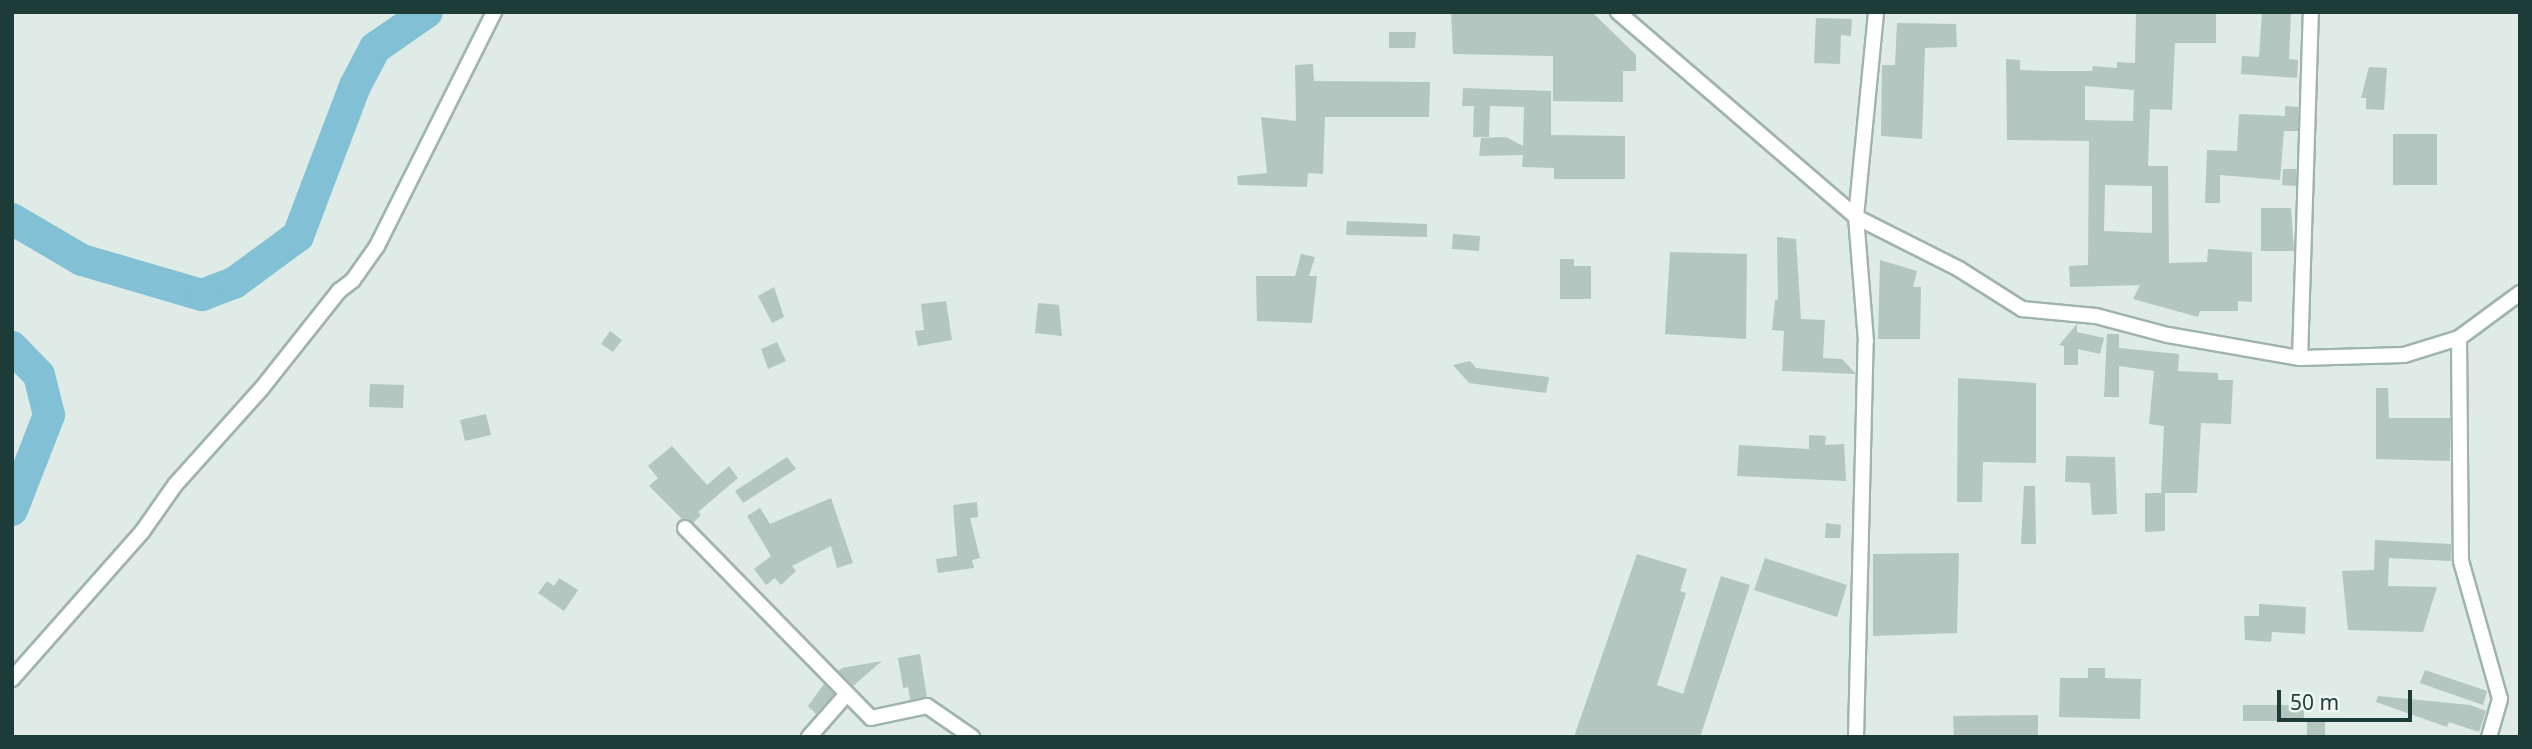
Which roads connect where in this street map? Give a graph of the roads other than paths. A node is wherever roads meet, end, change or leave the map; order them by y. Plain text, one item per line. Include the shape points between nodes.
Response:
1 (494, 12) edge
2 (1618, 12) edge
3 (1876, 12) edge
4 (2311, 12) edge
5 (1856, 217) junction
6 (2520, 293) edge
7 (2459, 338) junction
8 (2300, 358) junction
9 (685, 528) dead end
10 (12, 679) edge
11 (846, 695) junction
12 (809, 737) edge
13 (972, 737) edge
14 (1856, 737) edge
15 (2489, 737) edge

1 - 10 street via 377,246 354,280 339,291 262,388 175,485 142,532
2 - 5 street
3 - 5 street
4 - 8 street
5 - 8 street via 1959,269 2022,309 2096,316 2168,335
5 - 14 street via 1866,341
6 - 7 street
7 - 8 street via 2404,355
7 - 15 street via 2463,366 2461,561 2500,699
9 - 11 street
11 - 12 street
11 - 13 street via 871,718 927,706

